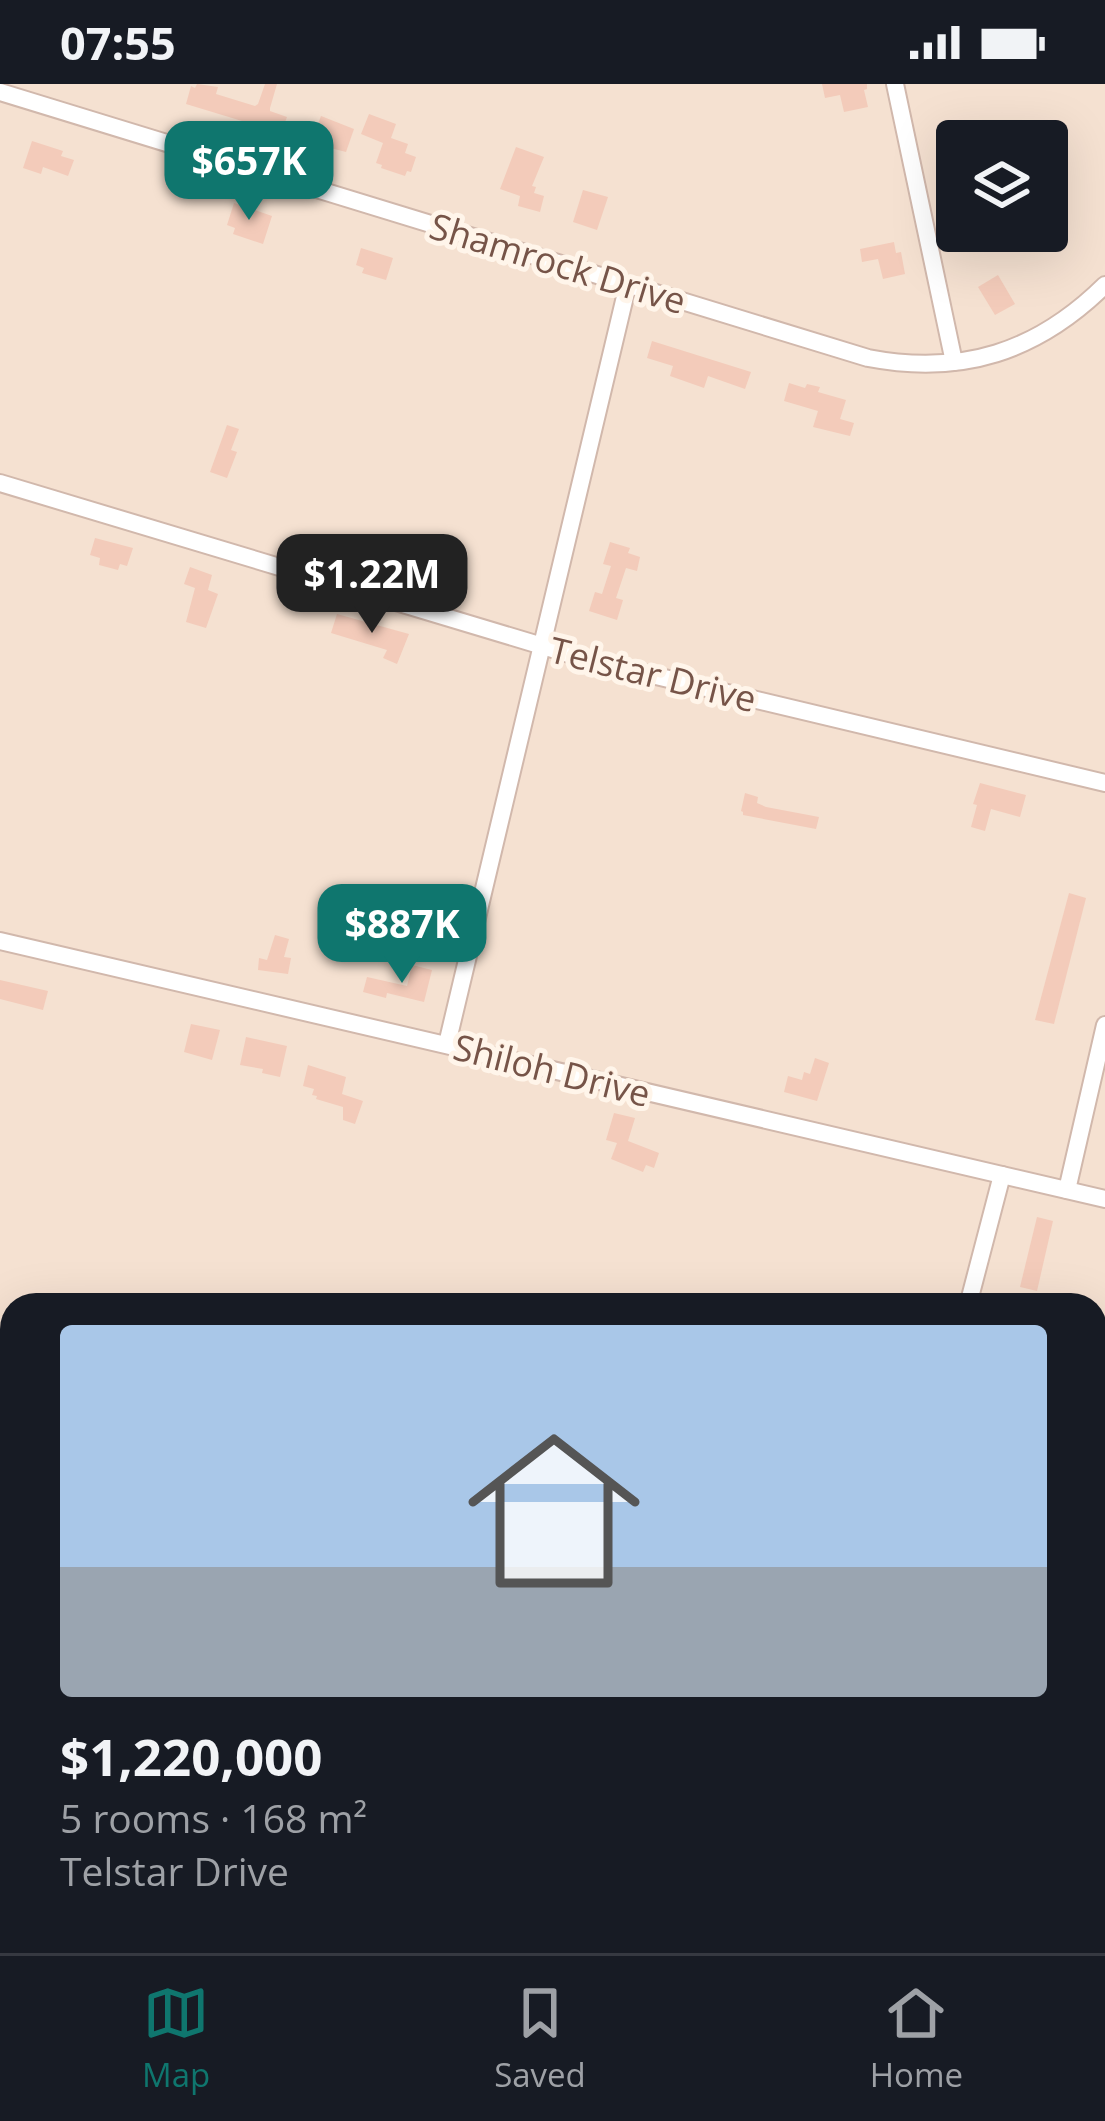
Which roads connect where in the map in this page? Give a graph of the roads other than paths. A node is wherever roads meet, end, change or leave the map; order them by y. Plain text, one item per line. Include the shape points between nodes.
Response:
1 (895, 84) edge
2 (0, 92) edge
3 (628, 284) junction
4 (1105, 285) edge
5 (954, 362) junction
6 (0, 483) edge
7 (541, 646) junction
8 (1105, 783) edge
9 (0, 941) edge
10 (1105, 1025) edge
11 (447, 1044) junction
12 (1002, 1175) junction
13 (1066, 1190) junction
14 (1105, 1199) edge
15 (971, 1293) edge

1 - 5 street
2 - 3 street, Shamrock Drive
3 - 5 street, Shamrock Drive via 868,358
3 - 7 street
4 - 5 street, Shamrock Drive via 1034,339
6 - 7 street, Telstar Drive
7 - 8 street, Telstar Drive
7 - 11 street
9 - 11 street, Shiloh Drive
10 - 13 street
11 - 12 street, Shiloh Drive
12 - 13 street, Shiloh Drive
12 - 15 street
13 - 14 street, Shiloh Drive

